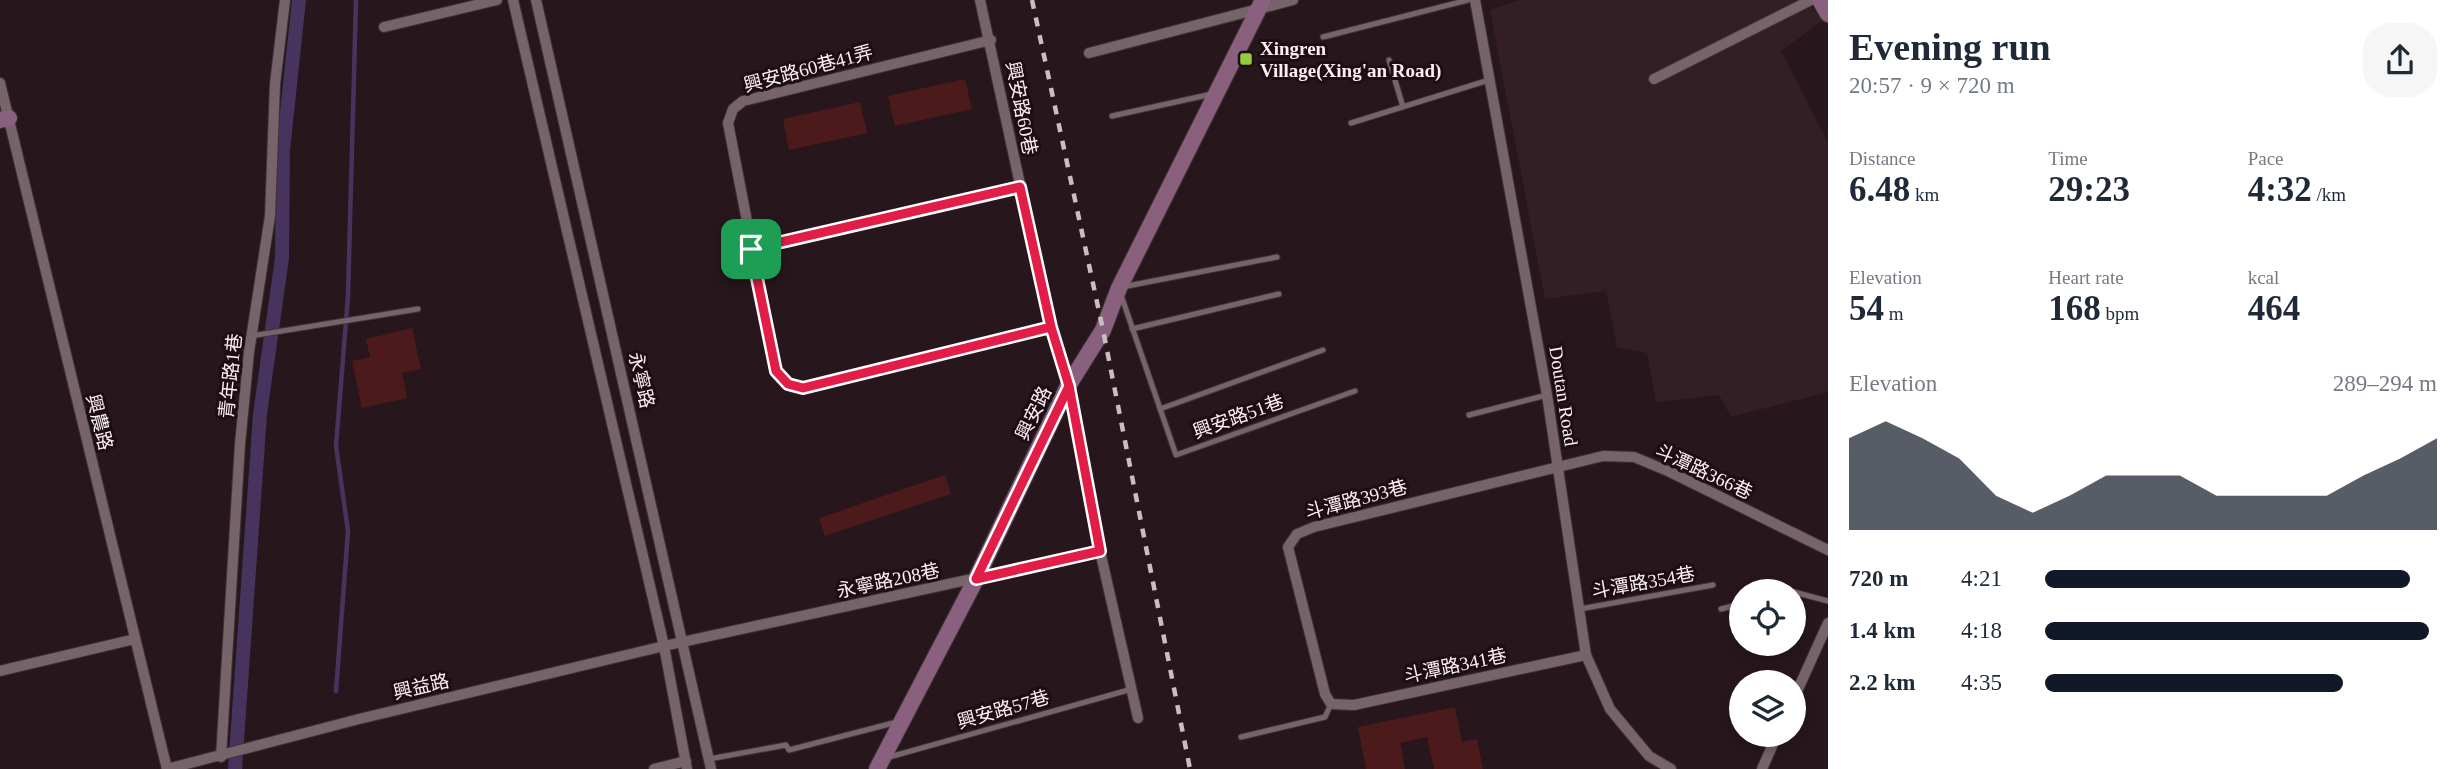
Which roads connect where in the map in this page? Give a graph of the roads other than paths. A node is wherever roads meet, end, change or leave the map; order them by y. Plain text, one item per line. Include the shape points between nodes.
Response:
1 (285, 0) edge
2 (497, 0) edge
3 (513, 0) edge
4 (536, 0) edge
5 (980, 0) edge
6 (1293, 0) edge
7 (1468, 0) edge
8 (1475, 0) edge
9 (1811, 0) edge
10 (1820, 0) edge
11 (1261, 5) edge
12 (1828, 14) edge
13 (384, 27) dead end
14 (1322, 37) dead end
15 (990, 40) junction
16 (1089, 53) dead end
17 (1390, 60) dead end
18 (1654, 79) dead end
19 (1490, 80) junction
20 (0, 83) edge
21 (1216, 93) junction
22 (1403, 107) junction
23 (1112, 116) dead end
24 (4, 119) edge
25 (1351, 123) dead end
26 (1020, 187) junction
27 (751, 249) junction
28 (1277, 257) dead end
29 (1119, 288) junction
30 (1279, 294) dead end
31 (418, 309) dead end
32 (1051, 327) junction
33 (1132, 329) junction
34 (251, 336) junction
35 (1323, 350) dead end
36 (1069, 386) junction
37 (1355, 391) dead end
38 (1547, 395) junction
39 (1160, 409) junction
40 (1469, 415) dead end
41 (1557, 466) junction
42 (1100, 551) junction
43 (1828, 551) edge
44 (976, 579) junction
45 (1713, 585) dead end
46 (1806, 596) edge
47 (1828, 601) edge
48 (1729, 607) edge
49 (1580, 609) junction
50 (1721, 609) dead end
51 (1828, 623) edge
52 (135, 639) junction
53 (684, 642) junction
54 (664, 646) junction
55 (1586, 655) junction
56 (0, 671) edge
57 (1806, 672) edge
58 (1132, 689) junction
59 (1331, 704) junction
60 (1139, 718) dead end
61 (900, 722) junction
62 (1241, 737) dead end
63 (1772, 747) edge
64 (222, 757) junction
65 (710, 764) edge
66 (880, 764) edge
67 (686, 765) edge
68 (167, 769) edge
69 (654, 769) edge
70 (1671, 769) edge
71 (1762, 769) edge

1 - 34 street, 青年路1巷 via 275,84 270,216
2 - 13 street
3 - 54 street, 永寧路
4 - 53 street, 永寧路
5 - 15 street, 興安路60巷
6 - 11 street
7 - 14 lane
8 - 19 street, Doutan Road
9 - 18 street
10 - 12 street
11 - 16 street
11 - 21 street, 興安路
15 - 26 street, 興安路60巷
15 - 27 street, 興安路60巷41弄 via 743,101 733,109 728,123
17 - 22 lane
19 - 22 lane
19 - 38 street, Doutan Road
20 - 24 street, 興農路
21 - 23 lane
21 - 29 street, 興安路
22 - 25 lane
24 - 52 street, 興農路
26 - 27 street
26 - 32 street, 興安路60巷
27 - 32 street via 776,371 788,384 803,388
28 - 29 lane
29 - 33 lane, 興安路51巷
29 - 36 street, 興安路 via 1104,330
30 - 33 lane
31 - 34 lane
32 - 36 street, 興安路60巷
33 - 39 lane, 興安路51巷
34 - 64 street, 青年路1巷 via 240,444
35 - 39 lane, 興安路51巷
36 - 42 street, 興安路60巷
36 - 44 street, 興安路
37 - 39 lane, 興安路51巷 via 1176,455
38 - 40 lane
38 - 41 street, Doutan Road
41 - 43 street, 斗潭路366巷 via 1603,456 1634,457
41 - 49 street, Doutan Road
41 - 59 street, 斗潭路393巷 via 1297,534 1288,547 1291,563
42 - 44 street, 永寧路208巷
42 - 58 street, 興安路60巷
44 - 53 street, 永寧路208巷
44 - 61 street, 興安路
45 - 49 lane, 斗潭路354巷
46 - 47 lane
48 - 50 lane
49 - 55 street, Doutan Road
51 - 57 street
52 - 56 street
52 - 68 street, 興農路
53 - 54 street, 興益路
53 - 65 street, 永寧路
54 - 64 street, 興益路
54 - 67 street, 永寧路
55 - 59 street, 斗潭路341巷 via 1354,705
55 - 70 street, Doutan Road via 1616,717 1649,756
58 - 60 street, 興安路60巷
58 - 66 lane, 興安路57巷
59 - 62 lane via 1325,717
61 - 65 lane
61 - 66 street, 興安路
63 - 71 street
64 - 68 street, 興益路
67 - 69 street

